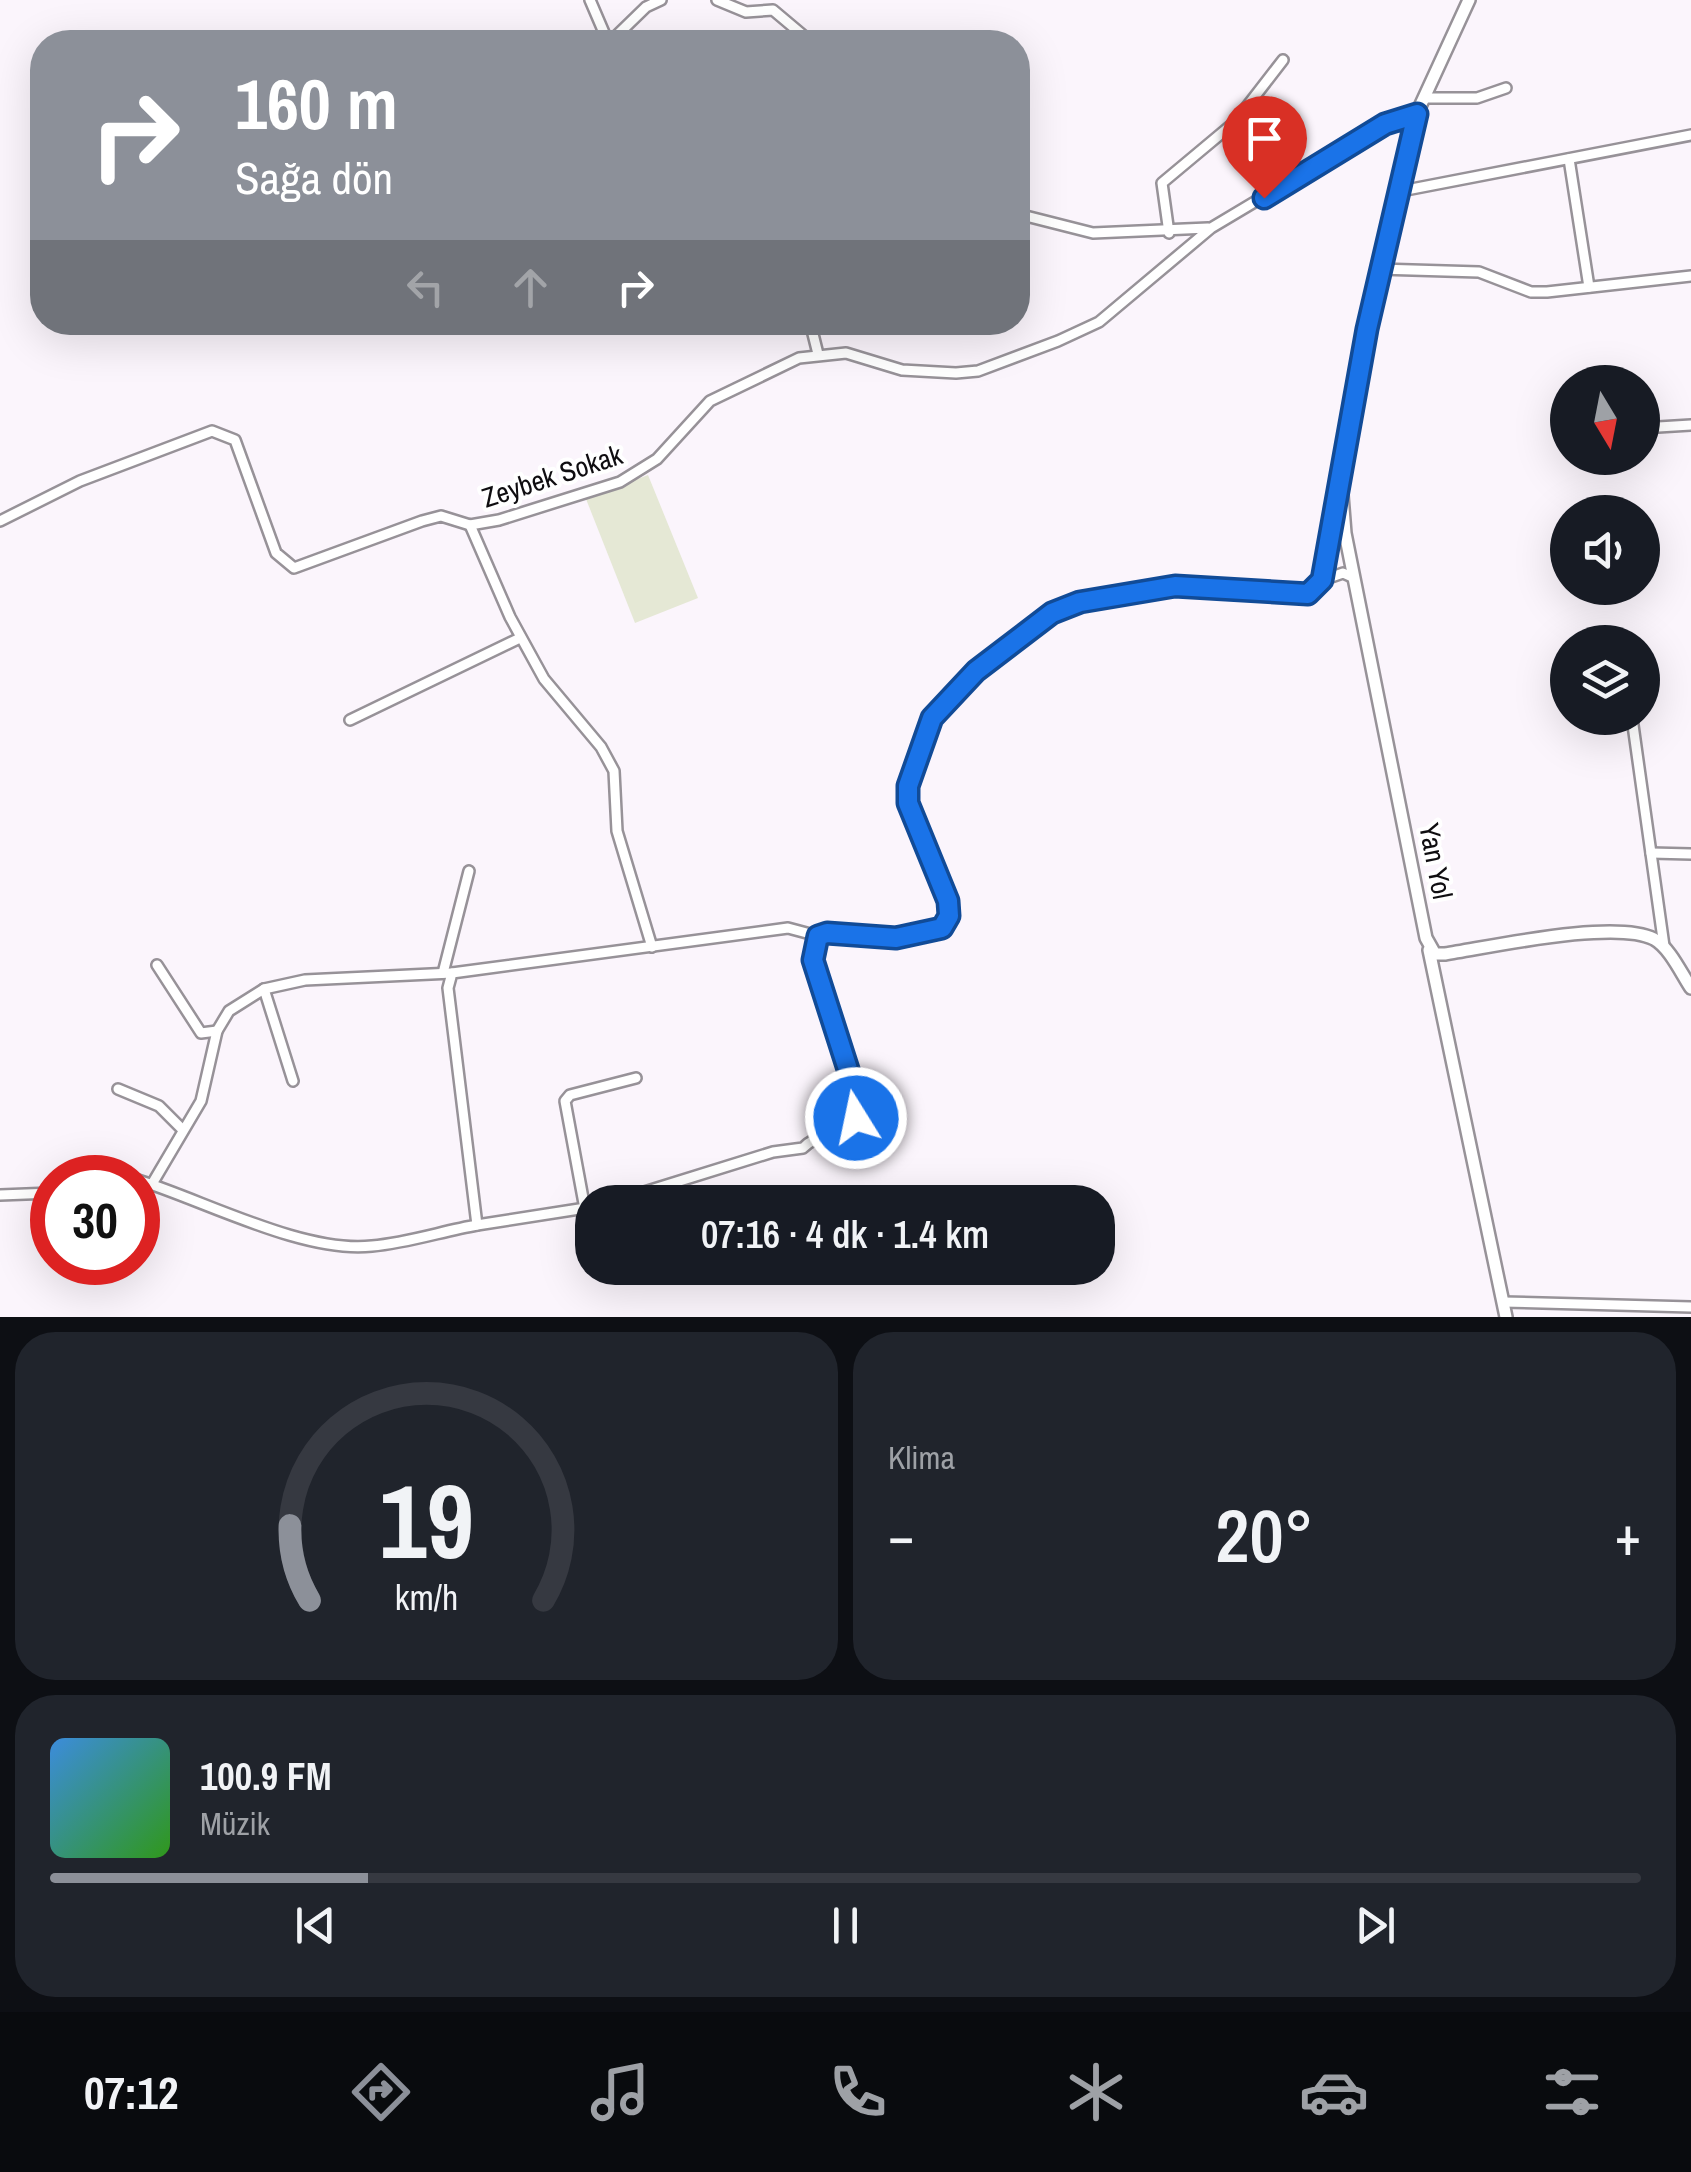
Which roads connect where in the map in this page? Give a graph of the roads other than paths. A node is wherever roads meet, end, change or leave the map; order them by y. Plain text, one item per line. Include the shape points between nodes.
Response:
1 (590, 0) edge
2 (662, 0) edge
3 (717, 0) edge
4 (1469, 0) edge
5 (774, 5) edge
6 (604, 30) edge
7 (622, 30) edge
8 (799, 30) edge
9 (1284, 60) dead end
10 (1506, 88) dead end
11 (1426, 98) junction
12 (1417, 114) junction
13 (1691, 134) edge
14 (1569, 158) junction
15 (1396, 192) junction
16 (1030, 217) edge
17 (1211, 228) junction
18 (1169, 233) junction
19 (1380, 269) junction
20 (1691, 276) edge
21 (1589, 287) junction
22 (813, 335) edge
23 (818, 354) junction
24 (1691, 425) edge
25 (1660, 427) edge
26 (1339, 496) junction
27 (0, 521) edge
28 (470, 524) junction
29 (1354, 578) junction
30 (1322, 580) junction
31 (520, 638) junction
32 (350, 720) dead end
33 (1634, 735) edge
34 (1651, 853) junction
35 (1691, 854) edge
36 (469, 871) dead end
37 (818, 936) junction
38 (1664, 946) junction
39 (652, 947) junction
40 (1429, 950) junction
41 (157, 965) dead end
42 (447, 973) junction
43 (1691, 988) edge
44 (264, 989) junction
45 (218, 1031) junction
46 (636, 1078) dead end
47 (293, 1081) dead end
48 (118, 1088) dead end
49 (182, 1129) junction
50 (160, 1169) edge
51 (584, 1185) edge
52 (667, 1185) edge
53 (160, 1187) edge
54 (30, 1193) edge
55 (0, 1195) edge
56 (575, 1210) edge
57 (477, 1225) junction
58 (1503, 1302) junction
59 (1691, 1307) edge
60 (1506, 1317) edge

1 - 6 street
2 - 7 street
3 - 5 street via 746,12
4 - 11 street, Yan Yol
5 - 8 street
9 - 18 street via 1235,122 1162,183
10 - 11 street via 1477,98
11 - 12 street, Yan Yol
12 - 15 street, Yan Yol
12 - 17 street, Zeybek Sokak via 1385,124
13 - 14 street
14 - 15 street
14 - 21 street
15 - 19 street, Yan Yol
16 - 18 street via 1092,233
17 - 18 street
17 - 23 street, Zeybek Sokak via 1099,322 978,371 902,370 846,353
19 - 21 street via 1480,272 1530,292
19 - 26 street, Yan Yol
20 - 21 street
22 - 23 street
23 - 28 street, Zeybek Sokak via 710,401 634,476
24 - 25 street
26 - 29 street, Yan Yol
26 - 30 street
27 - 28 street, Zeybek Sokak via 212,431 236,440 284,564 311,564 441,516
28 - 31 street
29 - 30 street via 1343,573
29 - 40 street, Yan Yol
30 - 37 street via 1308,594 1143,588 1080,602 1022,634 948,695 916,756 908,803 948,901 942,928 896,938
31 - 32 street
31 - 39 street via 614,771 617,831
33 - 34 street
34 - 35 street
34 - 38 street
36 - 42 street
37 - 39 street via 788,928
37 - 52 street via 813,960 854,1088 856,1118 804,1148
38 - 40 street via 1641,934 1588,934 1445,954
38 - 43 street
39 - 42 street
40 - 58 street, Yan Yol
41 - 45 street via 192,1026 201,1033
42 - 44 street via 304,980
42 - 57 street
44 - 45 street via 229,1011
44 - 47 street
45 - 49 street via 200,1101
46 - 51 street via 565,1101
48 - 49 street via 159,1106
49 - 50 street
53 - 57 street via 298,1236 353,1247
54 - 55 street
56 - 57 street
58 - 59 street
58 - 60 street, Yan Yol

